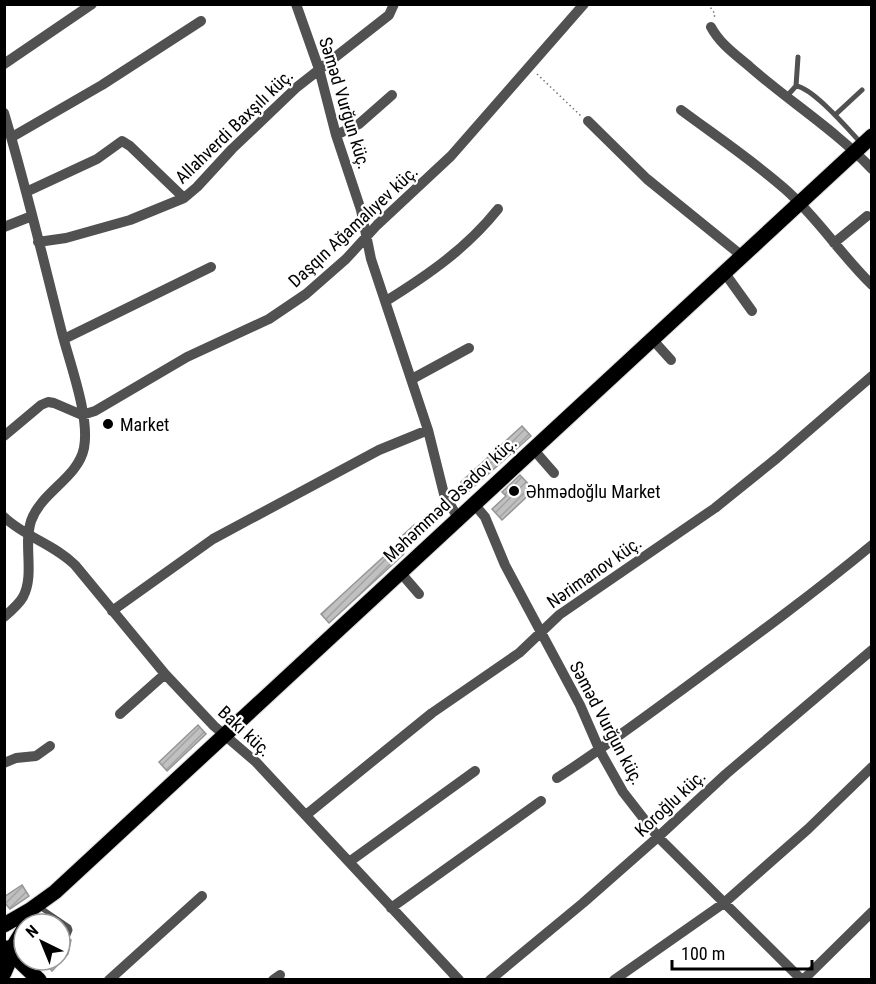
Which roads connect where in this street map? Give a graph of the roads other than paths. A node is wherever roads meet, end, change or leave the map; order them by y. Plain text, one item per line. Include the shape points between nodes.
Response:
1 (92, 4) edge
2 (296, 4) edge
3 (394, 4) edge
4 (584, 4) edge
5 (201, 21) dead end
6 (711, 27) road end
7 (798, 57) dead end
8 (4, 64) edge
9 (319, 69) junction
10 (796, 86) junction
11 (862, 90) dead end
12 (392, 95) dead end
13 (786, 97) junction
14 (681, 110) dead end
15 (4, 113) edge
16 (834, 115) junction
17 (588, 121) road end
18 (336, 135) junction
19 (12, 137) junction
20 (863, 144) edge
21 (872, 169) edge
22 (26, 192) junction
23 (184, 198) junction
24 (799, 202) junction
25 (498, 208) dead end
26 (32, 216) junction
27 (867, 216) dead end
28 (4, 227) edge
29 (367, 236) junction
30 (38, 242) junction
31 (834, 243) junction
32 (742, 256) junction
33 (211, 267) dead end
34 (724, 272) junction
35 (872, 285) edge
36 (386, 301) junction
37 (752, 311) dead end
38 (64, 339) junction
39 (651, 339) junction
40 (470, 348) dead end
41 (671, 360) dead end
42 (872, 375) edge
43 (412, 379) junction
44 (82, 415) junction
45 (428, 430) junction
46 (4, 436) edge
47 (533, 449) junction
48 (554, 473) dead end
49 (474, 504) junction
50 (4, 517) edge
51 (458, 518) junction
52 (27, 535) junction
53 (872, 545) edge
54 (400, 572) junction
55 (419, 594) dead end
56 (112, 611) junction
57 (4, 617) edge
58 (541, 632) junction
59 (872, 650) edge
60 (165, 674) junction
61 (120, 714) dead end
62 (225, 735) junction
63 (50, 746) dead end
64 (600, 750) junction
65 (4, 764) edge
66 (872, 767) edge
67 (475, 771) dead end
68 (557, 778) dead end
69 (541, 801) dead end
70 (306, 815) junction
71 (658, 837) junction
72 (349, 862) junction
73 (55, 892) junction
74 (202, 896) dead end
75 (724, 903) junction
76 (40, 908) junction
77 (392, 908) junction
78 (37, 912) edge
79 (46, 912) edge
80 (872, 912) edge
81 (4, 925) edge
82 (7, 947) edge
83 (4, 974) edge
84 (39, 980) edge
85 (109, 980) edge
86 (459, 980) edge
87 (490, 980) edge
88 (614, 980) edge
89 (802, 980) edge

1 - 8 street
2 - 9 street, Səməd Vurğun küç.
3 - 9 street, Allahverdi Baxşılı küç. via 389,15
4 - 29 street, Daşqın Ağamalıyev küç. via 451,156
5 - 19 street
6 - 13 street via 721,42
7 - 10 lane
9 - 18 street, Səməd Vurğun küç.
9 - 23 street, Allahverdi Baxşılı küç.
10 - 13 lane
10 - 16 lane via 805,89
11 - 16 lane
12 - 18 street via 358,124
13 - 20 street
14 - 24 street
15 - 19 street
16 - 20 lane
17 - 32 street via 647,179
18 - 29 street, Səməd Vurğun küç.
19 - 22 street
20 - 21 street
20 - 24 main road, Məhəmməd Əsədov küç.
22 - 23 street via 97,159 122,141
22 - 26 street
23 - 30 street, Allahverdi Baxşılı küç. via 130,220
24 - 31 street
24 - 32 main road, Məhəmməd Əsədov küç.
25 - 36 street via 480,232 454,255
26 - 28 street
26 - 30 street
27 - 31 street
29 - 36 street, Səməd Vurğun küç.
29 - 44 street, Daşqın Ağamalıyev küç. via 289,307
30 - 38 street
31 - 35 street
32 - 34 main road, Məhəmməd Əsədov küç.
33 - 38 street
34 - 37 street
34 - 39 main road, Məhəmməd Əsədov küç.
36 - 43 street, Səməd Vurğun küç.
38 - 44 street
39 - 41 street
39 - 47 main road, Məhəmməd Əsədov küç.
40 - 43 street
42 - 58 street, Nərimanov küç. via 715,508 559,615
43 - 45 street, Səməd Vurğun küç.
44 - 46 street via 48,402
44 - 52 street via 84,448 80,458 42,502
45 - 51 street, Səməd Vurğun küç. via 444,494
45 - 56 street via 379,450 213,539
47 - 48 street
47 - 49 main road, Məhəmməd Əsədov küç.
49 - 51 main road, Məhəmməd Əsədov küç.
49 - 58 street, Səməd Vurğun küç. via 485,517 505,565
50 - 52 street, Bakı küç.
51 - 54 main road, Məhəmməd Əsədov küç.
52 - 56 street, Bakı küç. via 65,555
52 - 57 street via 26,588 23,597
53 - 64 street
54 - 55 street
54 - 62 main road, Məhəmməd Əsədov küç.
56 - 60 street, Bakı küç.
58 - 64 street, Səməd Vurğun küç.
58 - 70 street, Nərimanov küç. via 519,653 432,713
59 - 71 street, Koroğlu küç.
60 - 61 street
60 - 62 street, Bakı küç.
62 - 70 street, Bakı küç.
62 - 73 main road, Məhəmməd Əsədov küç.
63 - 65 street via 36,756
64 - 68 street
64 - 71 street, Səməd Vurğun küç. via 623,792
66 - 75 street
67 - 72 street
69 - 77 street
70 - 72 street, Bakı küç.
71 - 75 street, Səməd Vurğun küç.
71 - 87 street, Koroğlu küç.
72 - 77 street, Bakı küç.
73 - 76 main road
73 - 81 main road
74 - 85 street
75 - 88 street
75 - 89 street, Səməd Vurğun küç.
76 - 78 main road
76 - 79 lane
77 - 86 street, Bakı küç.
80 - 89 street
82 - 83 main road via 9,966
82 - 84 main road

